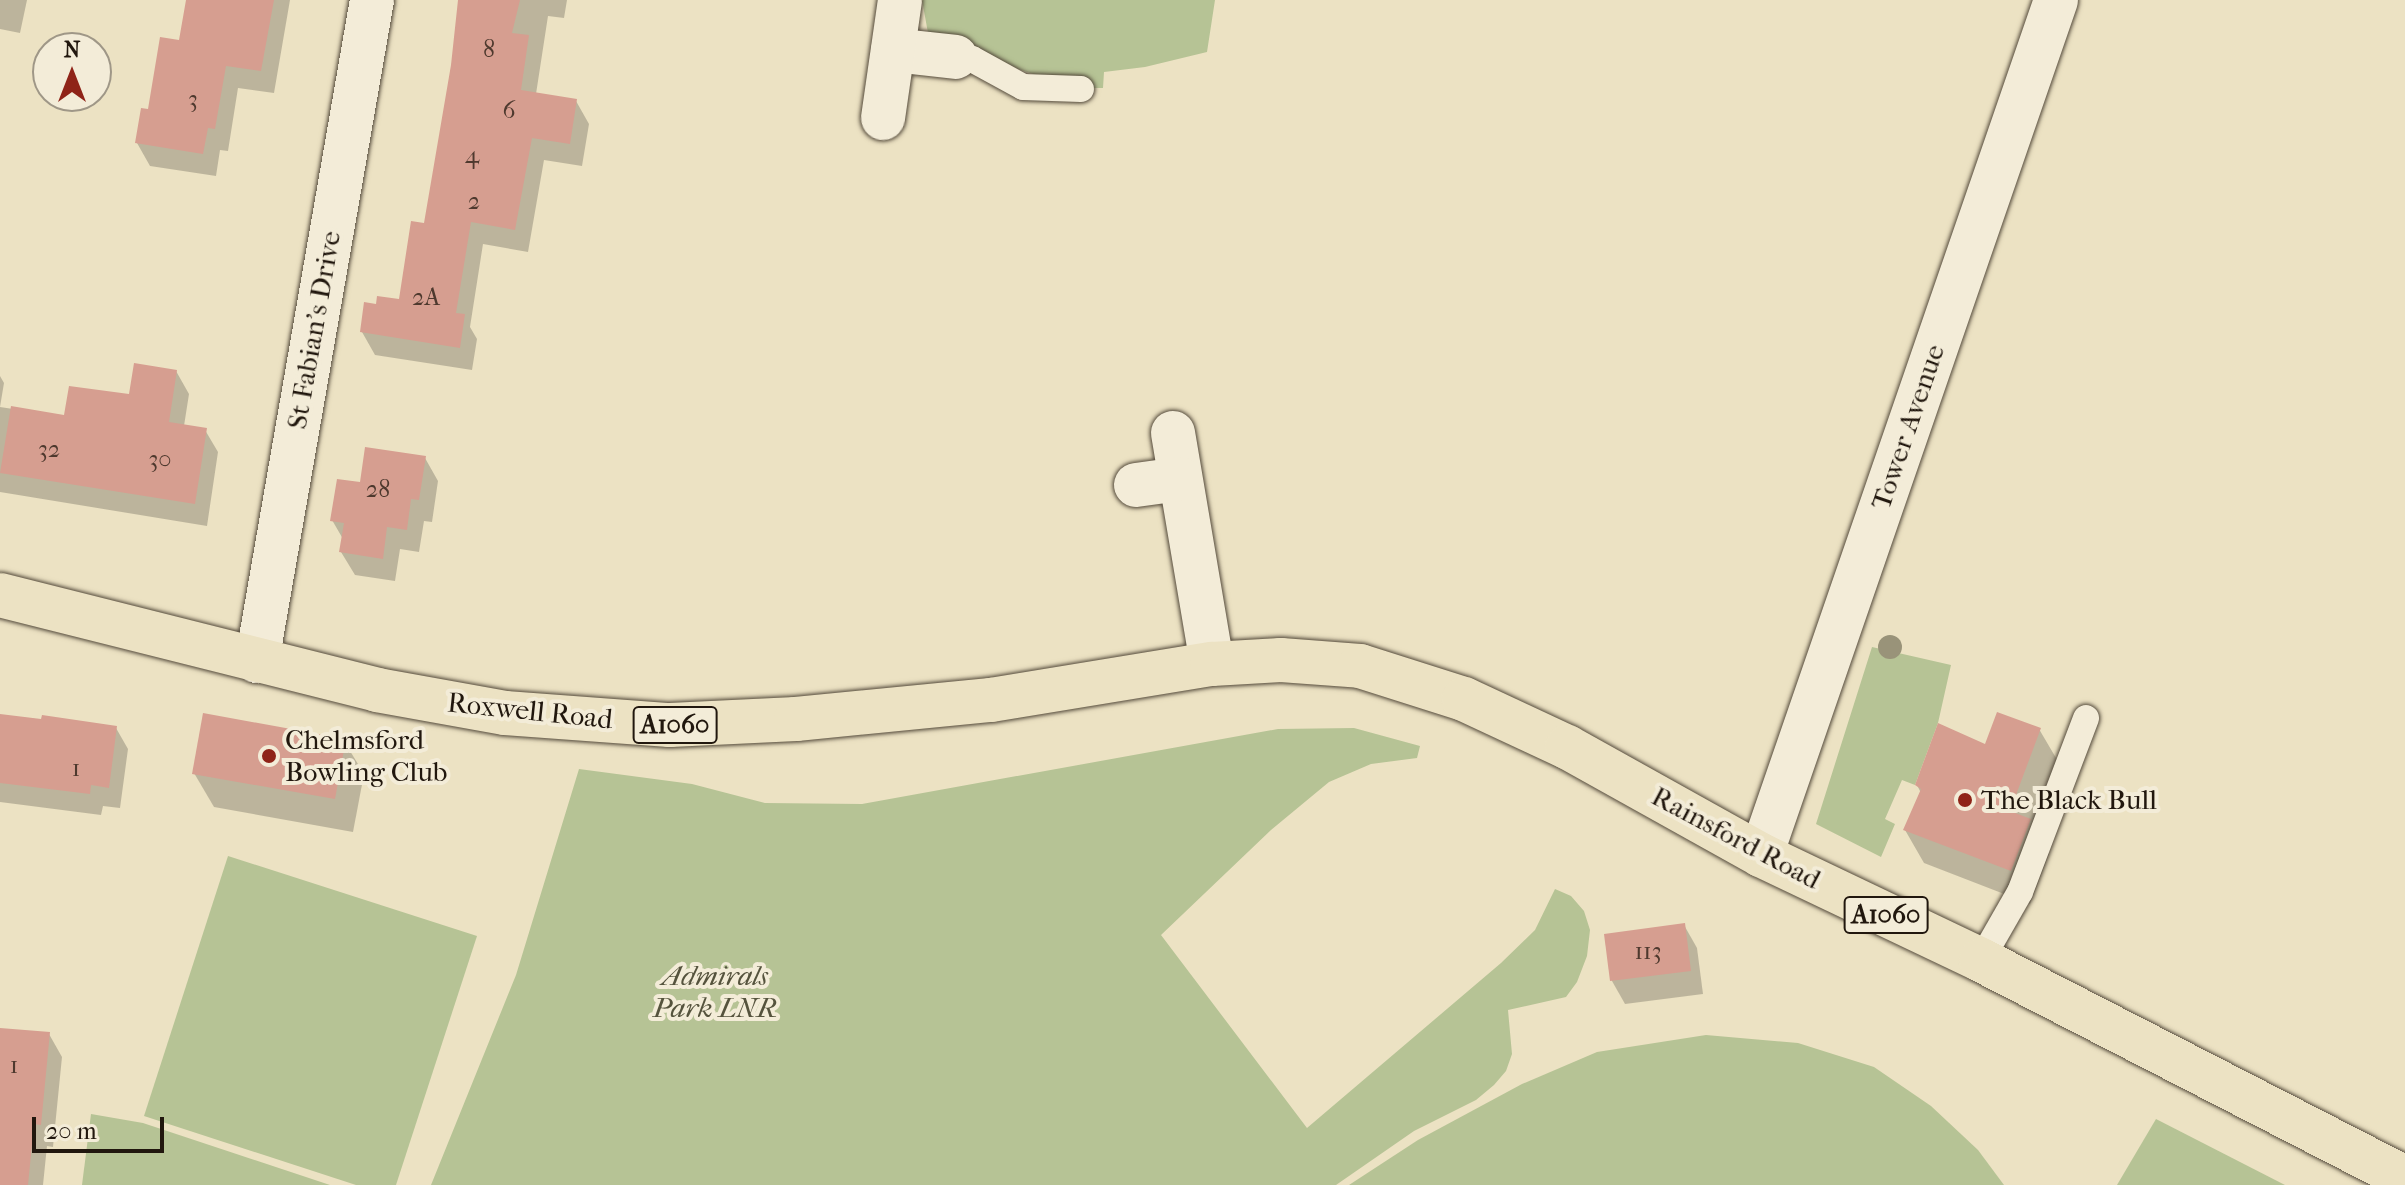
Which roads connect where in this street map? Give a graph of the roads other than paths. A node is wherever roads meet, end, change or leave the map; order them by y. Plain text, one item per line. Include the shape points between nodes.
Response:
1 (372, 0) edge
2 (900, 0) edge
3 (2056, 0) edge
4 (893, 50) junction
5 (956, 57) joint
6 (1081, 89) dead end
7 (883, 118) dead end
8 (1173, 433) dead end
9 (1180, 479) junction
10 (1136, 485) dead end
11 (0, 595) edge
12 (257, 661) junction
13 (1212, 664) junction
14 (1360, 666) joint
15 (2086, 718) dead end
16 (1761, 855) junction
17 (1981, 960) junction
18 (2405, 1178) edge

1 - 12 street, St Fabian's Drive
2 - 4 street
3 - 16 street, Tower Avenue
4 - 5 street
4 - 7 street
5 - 6 lane via 972,59 1023,87
8 - 9 street
9 - 10 street
9 - 13 street
11 - 12 main road, Roxwell Road / A1060
12 - 13 main road, Roxwell Road / A1060 via 505,713 670,725 991,700
13 - 14 main road, Roxwell Road / A1060 via 1281,660
14 - 16 main road, Rainsford Road / A1060 via 1464,699 1567,747
15 - 17 lane via 2020,892
16 - 17 main road, Rainsford Road / A1060
17 - 18 main road, Rainsford Road / A1060

